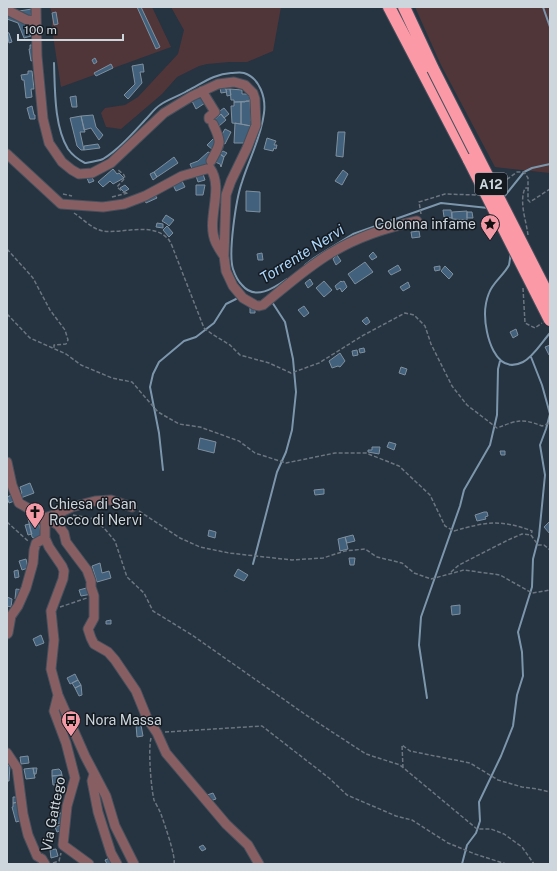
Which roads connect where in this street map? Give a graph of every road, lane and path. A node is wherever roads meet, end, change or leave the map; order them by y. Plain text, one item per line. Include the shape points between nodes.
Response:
1 (36, 7) edge
2 (389, 7) edge
3 (404, 7) edge
4 (7, 10) edge
5 (36, 21) junction
6 (429, 72) junction
7 (202, 92) junction
8 (7, 154) edge
9 (211, 161) dead end
10 (111, 163) junction
11 (77, 197) dead end
12 (58, 198) junction
13 (108, 199) dead end
14 (417, 221) dead end
15 (7, 249) edge
16 (224, 256) junction
17 (550, 299) edge
18 (7, 314) edge
19 (550, 320) edge
20 (54, 349) junction
21 (550, 423) edge
22 (7, 462) edge
23 (132, 507) joint
24 (59, 513) junction
25 (46, 518) junction
26 (7, 522) edge
27 (531, 535) junction
28 (45, 538) junction
29 (36, 543) junction
30 (550, 550) edge
31 (451, 572) junction
32 (550, 590) edge
33 (94, 596) junction
34 (51, 611) junction
35 (7, 634) edge
36 (58, 695) junction
37 (157, 733) junction
38 (7, 753) edge
39 (403, 768) junction
40 (94, 773) junction
41 (550, 792) edge
42 (63, 846) junction
43 (45, 864) edge
44 (48, 864) edge
45 (89, 864) edge
46 (116, 864) edge
47 (134, 864) edge
48 (174, 864) edge
49 (259, 864) edge
50 (506, 864) edge
51 (534, 864) edge

1 - 5 street
2 - 6 highway, A12
3 - 6 highway, A12
4 - 5 street via 27,20
5 - 10 street via 43,119 49,143 62,162 79,174 92,173
6 - 17 highway, A12, bridge
6 - 19 highway, A12, bridge
7 - 9 street via 215,112 209,117 220,138
7 - 10 street via 164,113
7 - 16 street via 218,84 234,82 245,85 256,99 256,125 226,195
8 - 12 street
10 - 13 path via 124,175 117,187 128,193
11 - 12 path via 65,195
12 - 16 street via 103,207 124,204 182,176 210,168 214,174 216,188 213,227 215,242
12 - 21 path via 102,231 144,229 154,231 169,240 204,328 240,355 269,363 291,373 319,363 405,313 414,315 425,326 452,386 468,405 485,419 497,428 516,421 528,421 542,426
14 - 16 street via 398,225 332,252 259,306 243,298 233,286 226,271
15 - 20 path via 33,278 50,310 65,330 68,340 66,344 54,345
18 - 20 path via 30,338
20 - 27 path via 81,365 112,378 132,382 158,412 179,424 200,427 239,441 255,453 286,463 335,453 366,453 399,466 430,495 445,526 454,531 495,522 517,525 532,531
22 - 25 street via 12,485 20,503
23 - 24 street via 110,500 96,501
23 - 31 path via 180,538 200,547 229,553 292,560 323,558 345,551 365,549 377,557 402,563 414,573 431,579
24 - 25 street
24 - 39 path via 91,518 104,528 115,541 127,577 144,593 153,611 366,754
25 - 28 street
25 - 33 street via 58,525 64,533 66,542 87,570
26 - 29 path
27 - 30 path via 538,545 544,545
27 - 31 path via 522,534 508,540 459,565
28 - 29 street
28 - 34 street via 64,571
29 - 35 street via 26,588 11,616
31 - 32 path via 464,570 500,575 532,593
33 - 34 path
33 - 37 street via 94,618 88,629 91,638 94,644 108,652 115,660 136,691 147,718
34 - 36 street via 54,640 51,669
36 - 40 street
36 - 42 street, Via Gattego via 54,711 76,778 66,811
37 - 48 path via 150,739 150,773 154,800 172,847
37 - 49 street via 166,753 226,824 248,845
37 - 50 path via 262,726 347,795 396,816 412,820 448,843
38 - 43 street via 17,768 28,835 37,856
39 - 41 path via 402,745 410,751 470,763 498,780
39 - 51 path via 477,829 492,828 522,847
40 - 46 street via 92,781 98,812
40 - 47 street via 106,796 115,826
42 - 44 path, Via Gattego via 59,861
42 - 45 street

